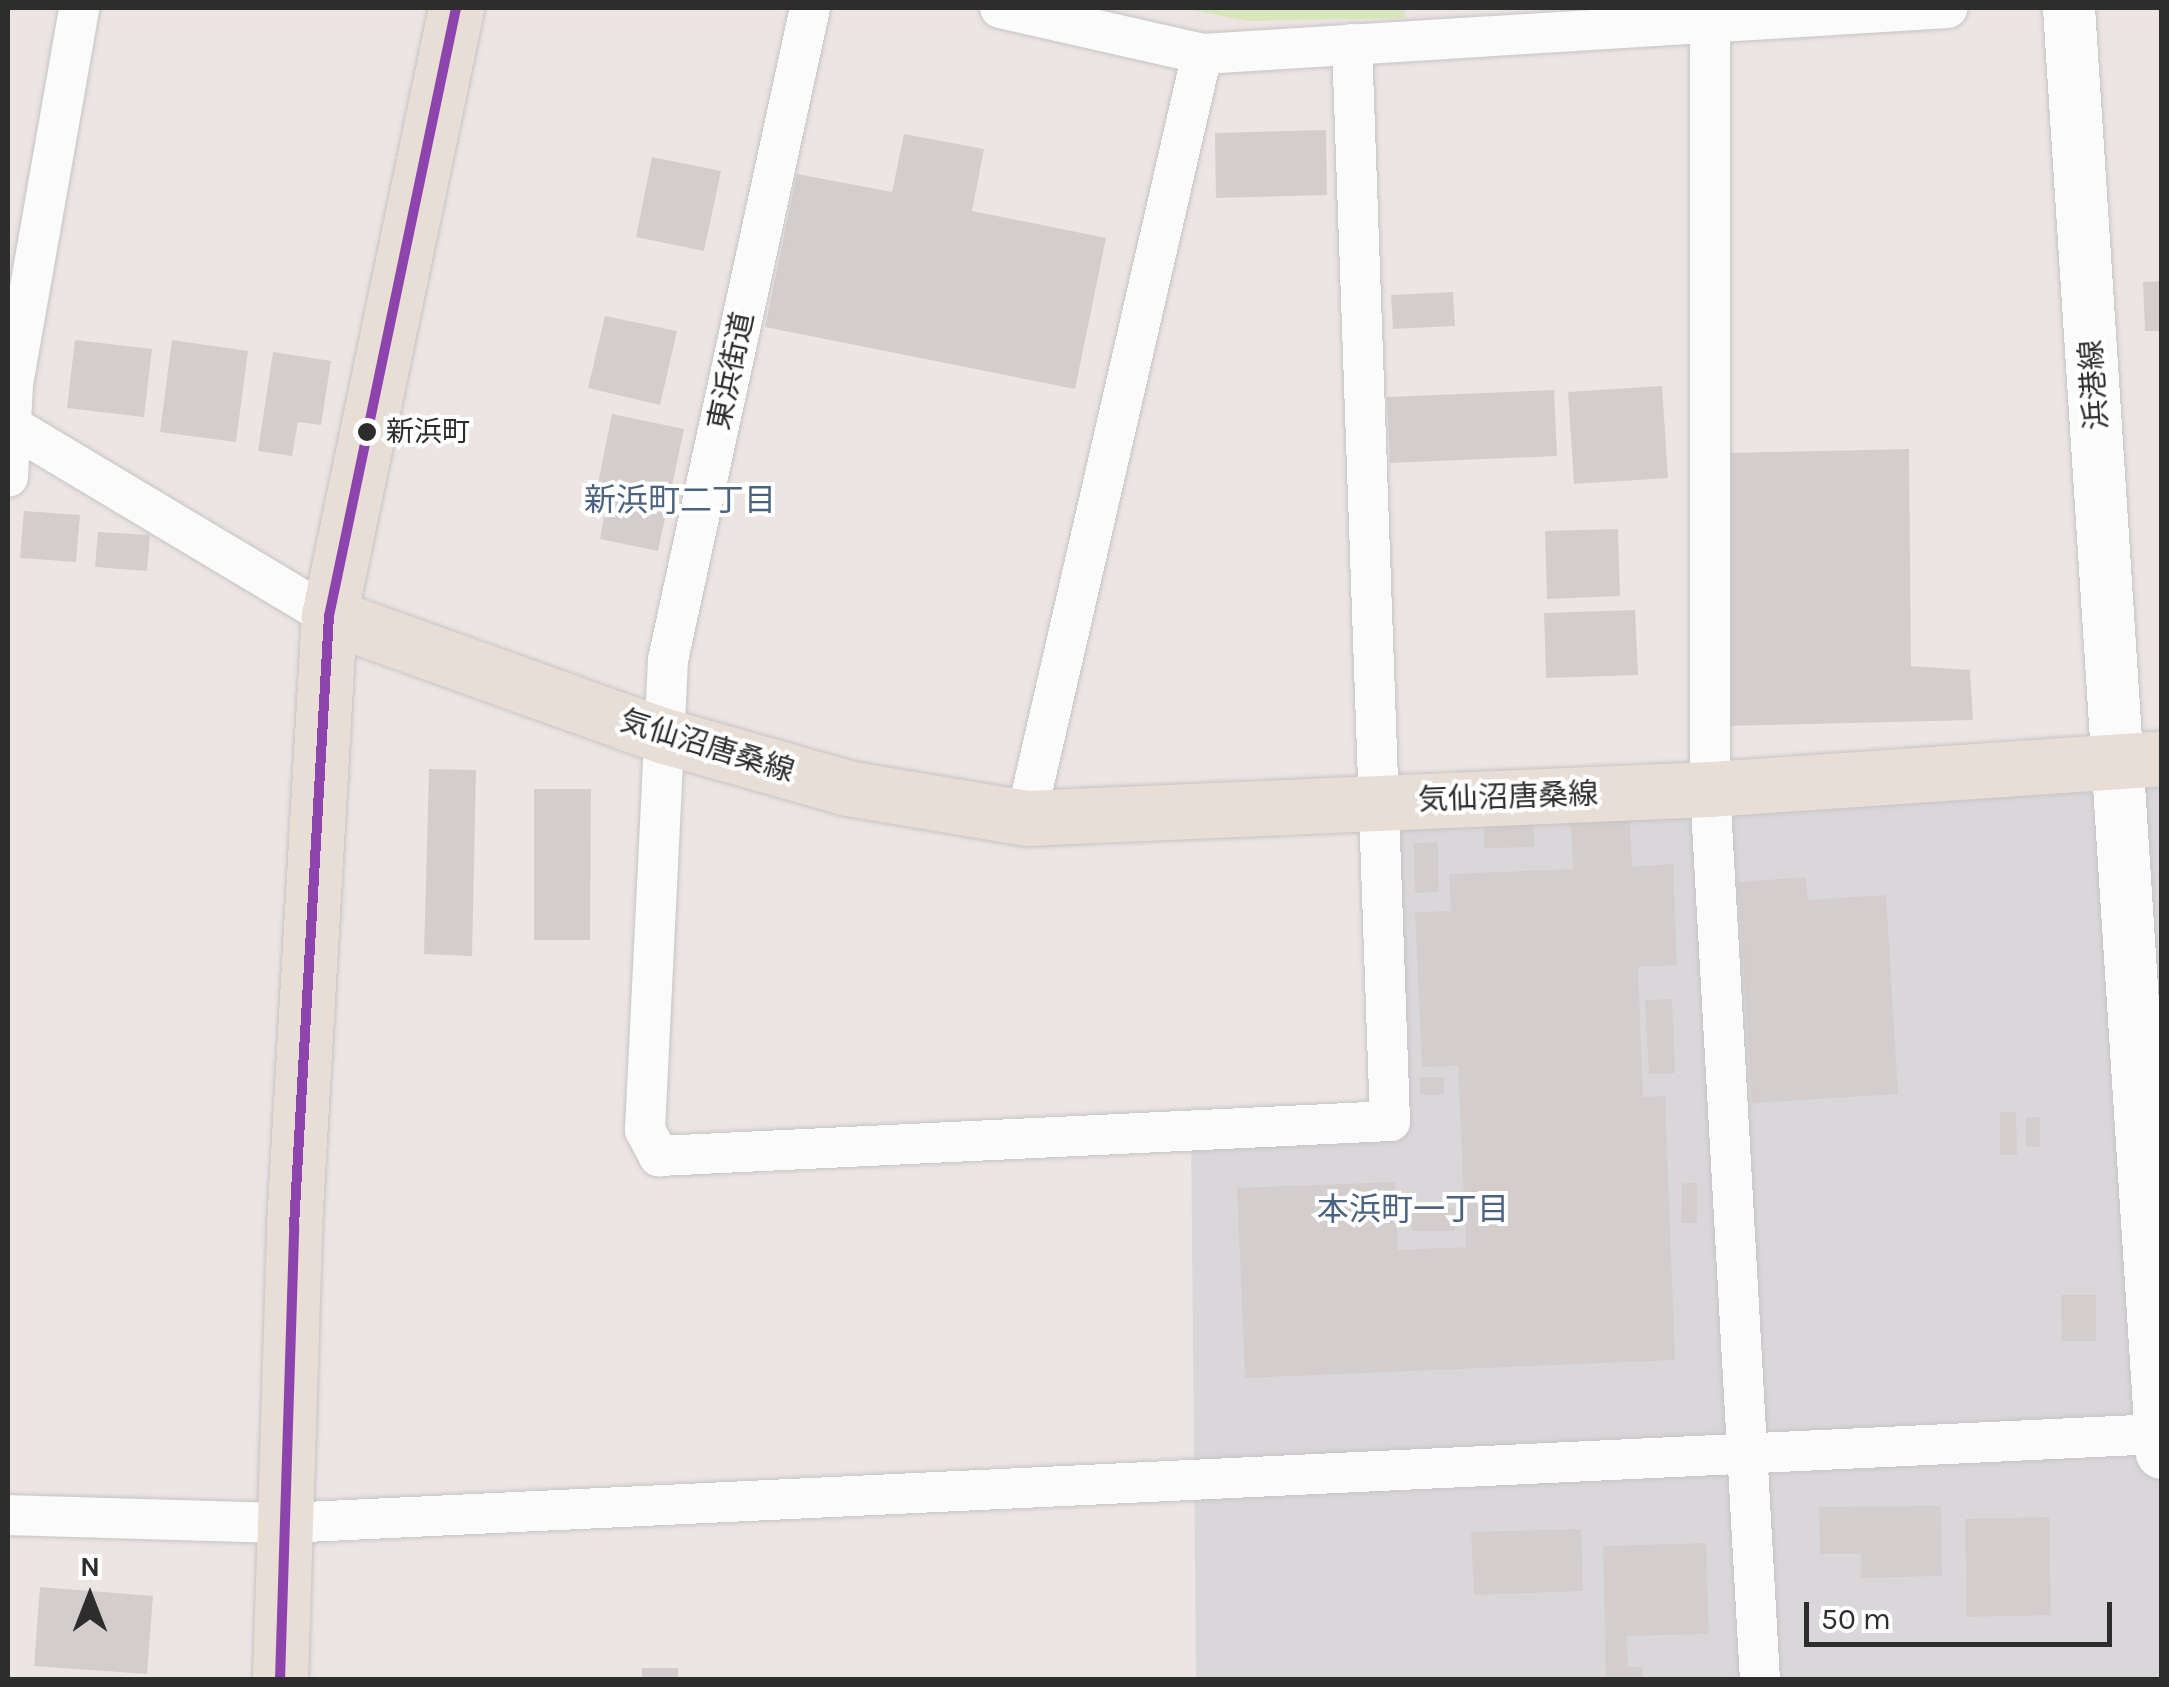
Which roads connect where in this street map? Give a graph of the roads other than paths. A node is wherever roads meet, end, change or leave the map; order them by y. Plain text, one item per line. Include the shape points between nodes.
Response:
1 (79, 8) edge
2 (456, 8) edge
3 (810, 8) edge
4 (1000, 8) edge
5 (1948, 8) edge
6 (2069, 8) edge
7 (1710, 22) junction
8 (1352, 44) junction
9 (1202, 54) junction
10 (9, 425) edge
11 (8, 477) edge
12 (329, 616) junction
13 (665, 736) junction
14 (2140, 760) edge
15 (1710, 789) junction
16 (1379, 802) junction
17 (1026, 818) junction
18 (2160, 1434) edge
19 (2162, 1453) edge
20 (1747, 1454) junction
21 (8, 1515) edge
22 (285, 1524) junction
23 (280, 1680) edge
24 (1760, 1680) edge

1 - 10 street
2 - 12 main road
3 - 13 street, 東浜街道 via 668,660
4 - 9 street
5 - 7 street
6 - 14 street, 浜港線
7 - 8 street
7 - 15 street
8 - 9 street
8 - 16 street
9 - 17 street
10 - 11 street
10 - 12 street
12 - 13 main road, 気仙沼唐桑線
12 - 22 main road via 294,1226
13 - 16 street, 東浜街道 via 644,1130 659,1156 1390,1121
13 - 17 main road, 気仙沼唐桑線 via 847,788
14 - 15 main road, 気仙沼唐桑線
14 - 18 street, 浜港線
15 - 16 main road, 気仙沼唐桑線
15 - 20 street
16 - 17 main road, 気仙沼唐桑線
18 - 19 street, 浜港線
18 - 20 street
20 - 22 street
20 - 24 street
21 - 22 street
22 - 23 main road

